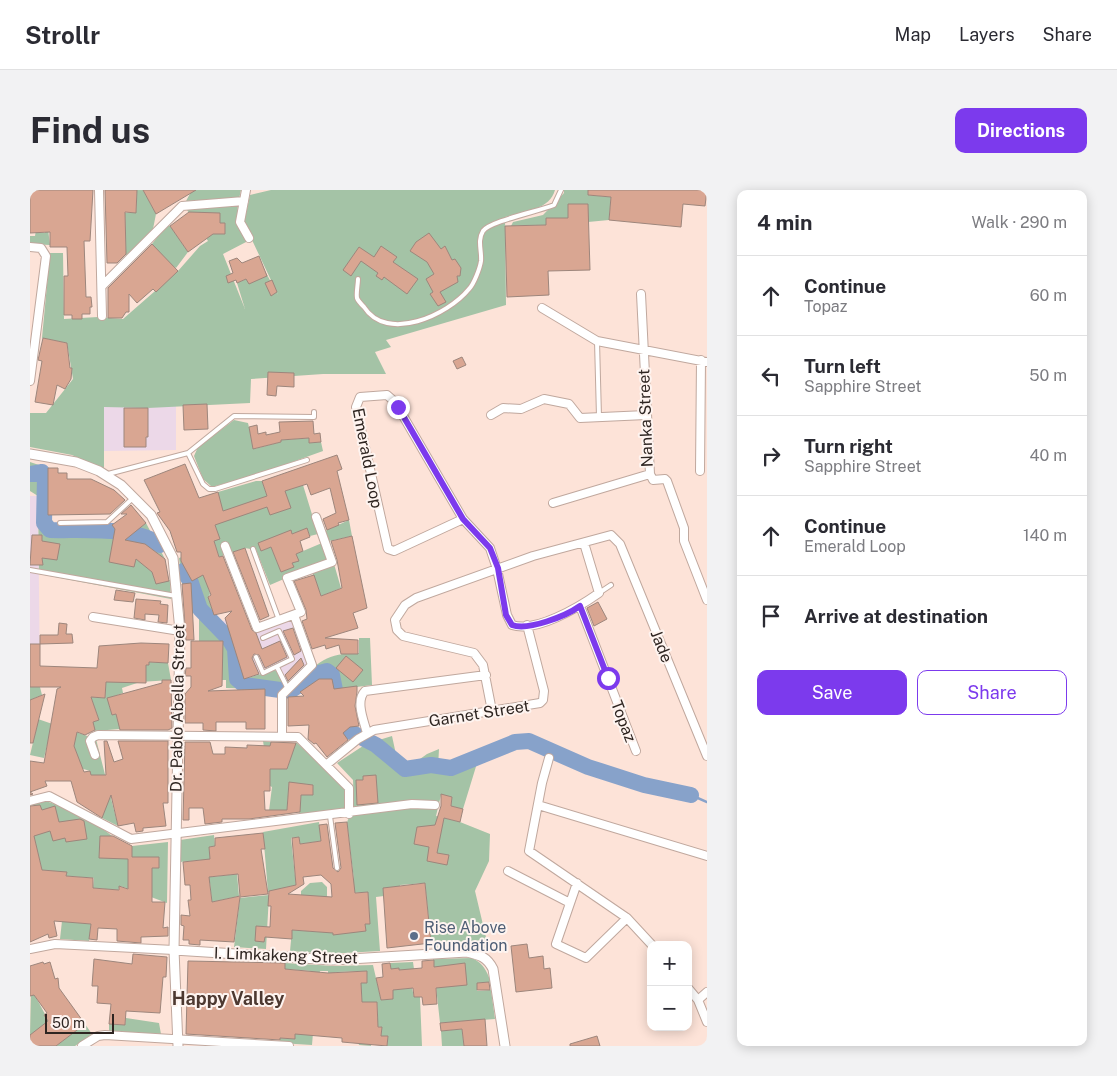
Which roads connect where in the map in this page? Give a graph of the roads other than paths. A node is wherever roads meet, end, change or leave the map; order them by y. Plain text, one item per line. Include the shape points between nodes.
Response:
1 (99, 190) edge
2 (246, 190) edge
3 (561, 190) edge
4 (244, 201) junction
5 (249, 238) dead end
6 (30, 247) edge
7 (358, 279) dead end
8 (102, 286) junction
9 (641, 294) dead end
10 (542, 308) dead end
11 (102, 316) dead end
12 (597, 341) junction
13 (642, 350) junction
14 (704, 361) edge
15 (30, 381) edge
16 (314, 412) dead end
17 (490, 415) dead end
18 (646, 415) junction
19 (599, 418) junction
20 (188, 453) junction
21 (30, 454) edge
22 (307, 460) dead end
23 (700, 471) dead end
24 (650, 474) junction
25 (106, 475) junction
26 (134, 496) junction
27 (552, 503) dead end
28 (316, 517) dead end
29 (463, 519) junction
30 (60, 523) dead end
31 (584, 543) junction
32 (225, 546) dead end
33 (253, 549) dead end
34 (498, 568) junction
35 (30, 570) edge
36 (611, 585) dead end
37 (599, 593) junction
38 (178, 596) junction
39 (707, 600) edge
40 (580, 606) junction
41 (294, 615) junction
42 (93, 617) dead end
43 (279, 620) junction
44 (527, 625) junction
45 (180, 631) junction
46 (263, 638) dead end
47 (256, 657) dead end
48 (277, 667) junction
49 (486, 675) junction
50 (287, 687) junction
51 (492, 711) junction
52 (177, 734) junction
53 (282, 736) junction
54 (363, 736) junction
55 (636, 751) dead end
56 (95, 755) dead end
57 (707, 756) edge
58 (550, 758) dead end
59 (326, 765) junction
60 (30, 801) edge
61 (435, 805) dead end
62 (538, 805) junction
63 (349, 814) junction
64 (330, 816) junction
65 (175, 834) junction
66 (707, 856) edge
67 (337, 868) dead end
68 (508, 871) dead end
69 (577, 883) junction
70 (570, 903) junction
71 (627, 918) junction
72 (648, 941) edge
73 (30, 949) edge
74 (174, 950) junction
75 (707, 992) edge
76 (692, 993) edge
77 (698, 1000) junction
78 (707, 1022) edge
79 (177, 1042) edge
80 (82, 1046) edge
81 (289, 1046) edge
82 (505, 1046) edge

1 - 8 street
2 - 4 street
3 - 7 lane via 554,205 493,224 484,231 480,242 481,262 470,289 421,322 389,324 370,316 357,298
4 - 5 street via 240,222
4 - 8 street via 182,206
6 - 15 street via 40,248 46,256
8 - 11 street
9 - 13 street, Nanka Street
10 - 12 street
12 - 13 street
12 - 19 lane
13 - 14 street
13 - 18 street, Nanka Street
14 - 23 street
16 - 20 lane via 314,417 234,416
17 - 19 street via 503,408 521,409 544,398 569,404 580,418
18 - 19 street
18 - 24 street, Nanka Street
20 - 22 lane via 203,484 209,489
20 - 25 lane
21 - 25 street, Dr. Pablo Abella Street via 76,462
24 - 27 street, Nanka Street
24 - 39 street via 653,480 668,481 684,528 684,541
25 - 26 street, Dr. Pablo Abella Street
26 - 30 lane via 107,522
26 - 38 street, Dr. Pablo Abella Street via 152,515 166,542 175,566
28 - 41 street via 332,562 288,578 300,612
29 - 29 street, Emerald Loop via 395,402 387,395 360,396 356,407 388,549 394,551
29 - 34 street, Emerald Loop via 490,548
31 - 34 street
31 - 37 street
31 - 57 street, Jade via 615,536
32 - 43 street via 257,628
33 - 43 lane
34 - 44 street, Emerald Loop via 508,620 516,626
34 - 49 street via 416,598 405,605 395,620 397,630 403,636 474,653
35 - 38 lane
36 - 37 lane
37 - 40 street
38 - 45 street, Dr. Pablo Abella Street
40 - 44 street via 562,616
40 - 55 street, Topaz
41 - 43 street
41 - 50 street via 312,665
42 - 45 street
44 - 51 street, Garnet Street via 544,700
45 - 52 street, Dr. Pablo Abella Street
46 - 48 lane via 279,631 292,659
47 - 48 lane via 263,673
48 - 50 lane
49 - 51 street
49 - 54 street via 365,691 360,704
50 - 53 street via 282,695
51 - 54 street, Garnet Street via 388,727
52 - 53 street
52 - 56 street via 93,736 90,741
52 - 65 street, Dr. Pablo Abella Street
53 - 59 street via 298,736
54 - 59 street
58 - 62 street
59 - 63 street via 349,788
60 - 65 street via 49,796 131,839
61 - 63 street via 412,804
62 - 66 street
62 - 69 street via 530,851
63 - 64 street
64 - 65 street
64 - 67 lane
65 - 74 street, Dr. Pablo Abella Street
68 - 70 street
69 - 70 street
69 - 71 street
70 - 71 street via 556,944 586,958
71 - 72 street
73 - 74 street via 55,944
74 - 79 street, Dr. Pablo Abella Street
74 - 82 street, I. Limkakeng Street via 333,960 467,952 478,955 487,958 493,969
75 - 77 street
76 - 77 street
77 - 78 street
79 - 80 street via 105,1035
79 - 81 street

